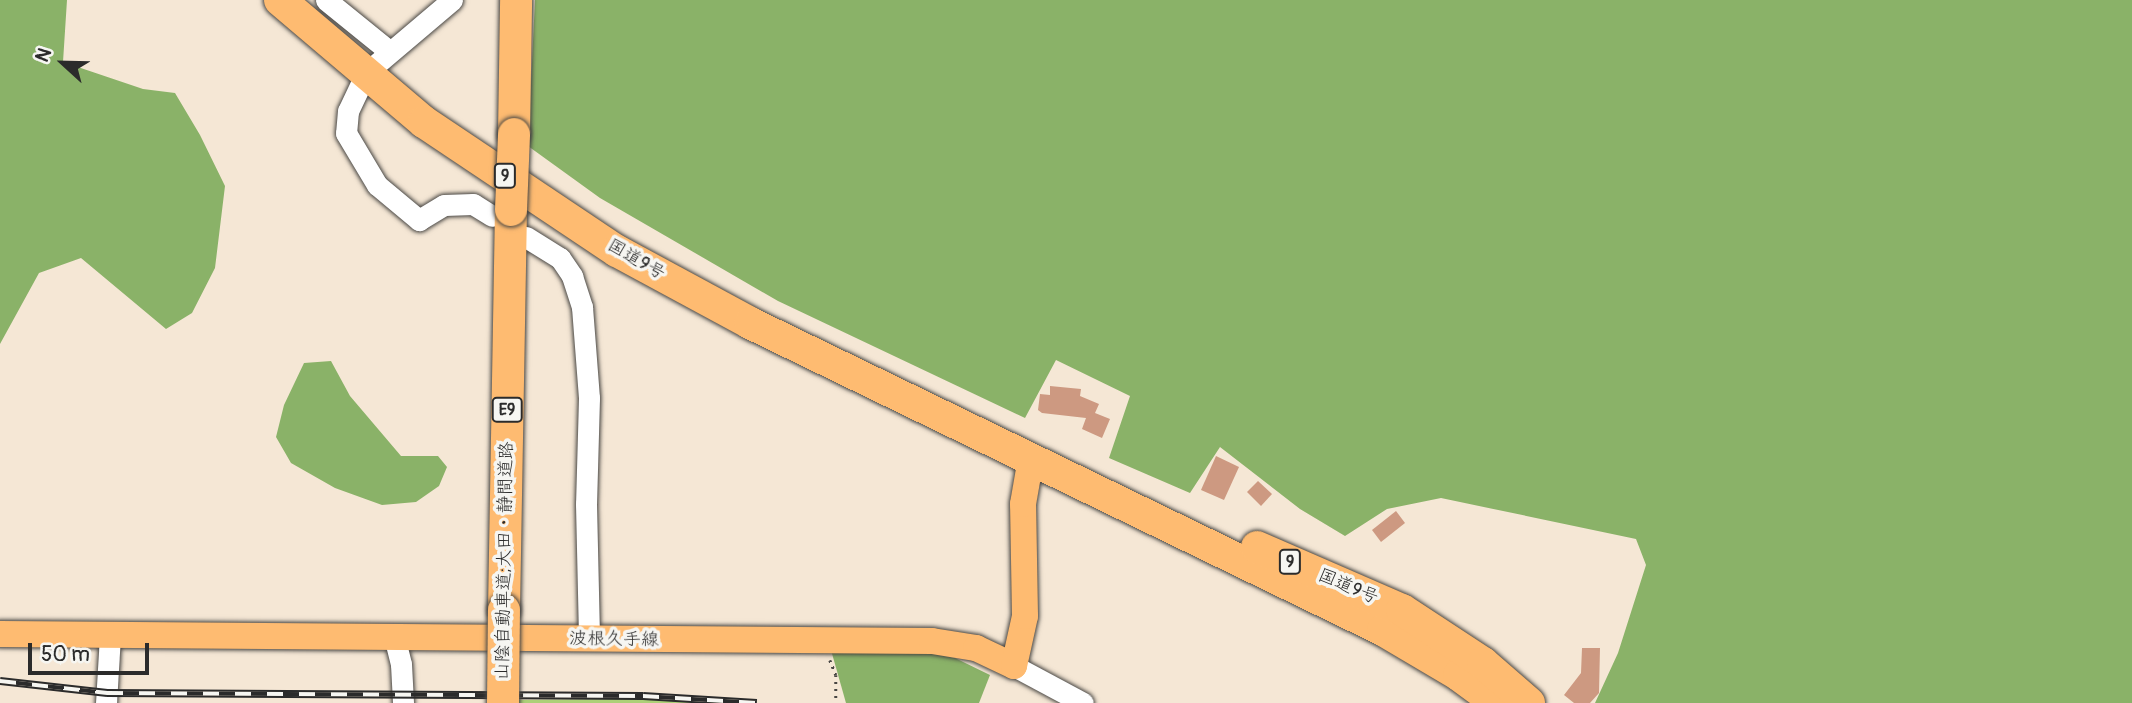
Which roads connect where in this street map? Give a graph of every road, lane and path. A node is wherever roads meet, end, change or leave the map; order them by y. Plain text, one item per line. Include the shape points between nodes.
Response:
1 (280, 0) edge
2 (326, 0) edge
3 (452, 0) edge
4 (516, 0) edge
5 (389, 51) junction
6 (366, 73) junction
7 (510, 221) junction
8 (1031, 458) junction
9 (0, 634) edge
10 (110, 635) junction
11 (394, 636) junction
12 (589, 640) junction
13 (822, 641) junction
14 (1014, 666) junction
15 (106, 703) edge
16 (403, 703) edge
17 (503, 703) edge
18 (836, 703) edge
19 (1083, 703) edge
20 (1497, 703) edge
21 (1528, 703) edge

1 - 6 highway, 国道9号 / 9
2 - 5 street
3 - 5 street
4 - 7 highway, 山陰自動車道;大田・静間道路 / E9, bridge
5 - 6 street
6 - 7 street via 348,111 346,133 377,184 419,220 444,205 473,204
6 - 8 highway, 国道9号 / 9 via 424,122 618,251 750,323
7 - 12 street via 560,258 572,276 582,307 589,398
7 - 17 highway, 山陰自動車道;大田・静間道路 / E9, bridge
8 - 14 main road via 1023,504 1025,616
8 - 20 highway, 国道9号 / 9 via 1383,630 1459,674
8 - 21 highway, 国道9号 / 9 via 1190,518 1402,610 1483,663
9 - 10 main road, 波根久手線
10 - 11 main road, 波根久手線
10 - 15 street
11 - 12 main road, 波根久手線
11 - 16 street
12 - 13 main road, 波根久手線
13 - 14 main road, 波根久手線 via 932,641 976,648
13 - 18 path via 836,675
14 - 19 street

